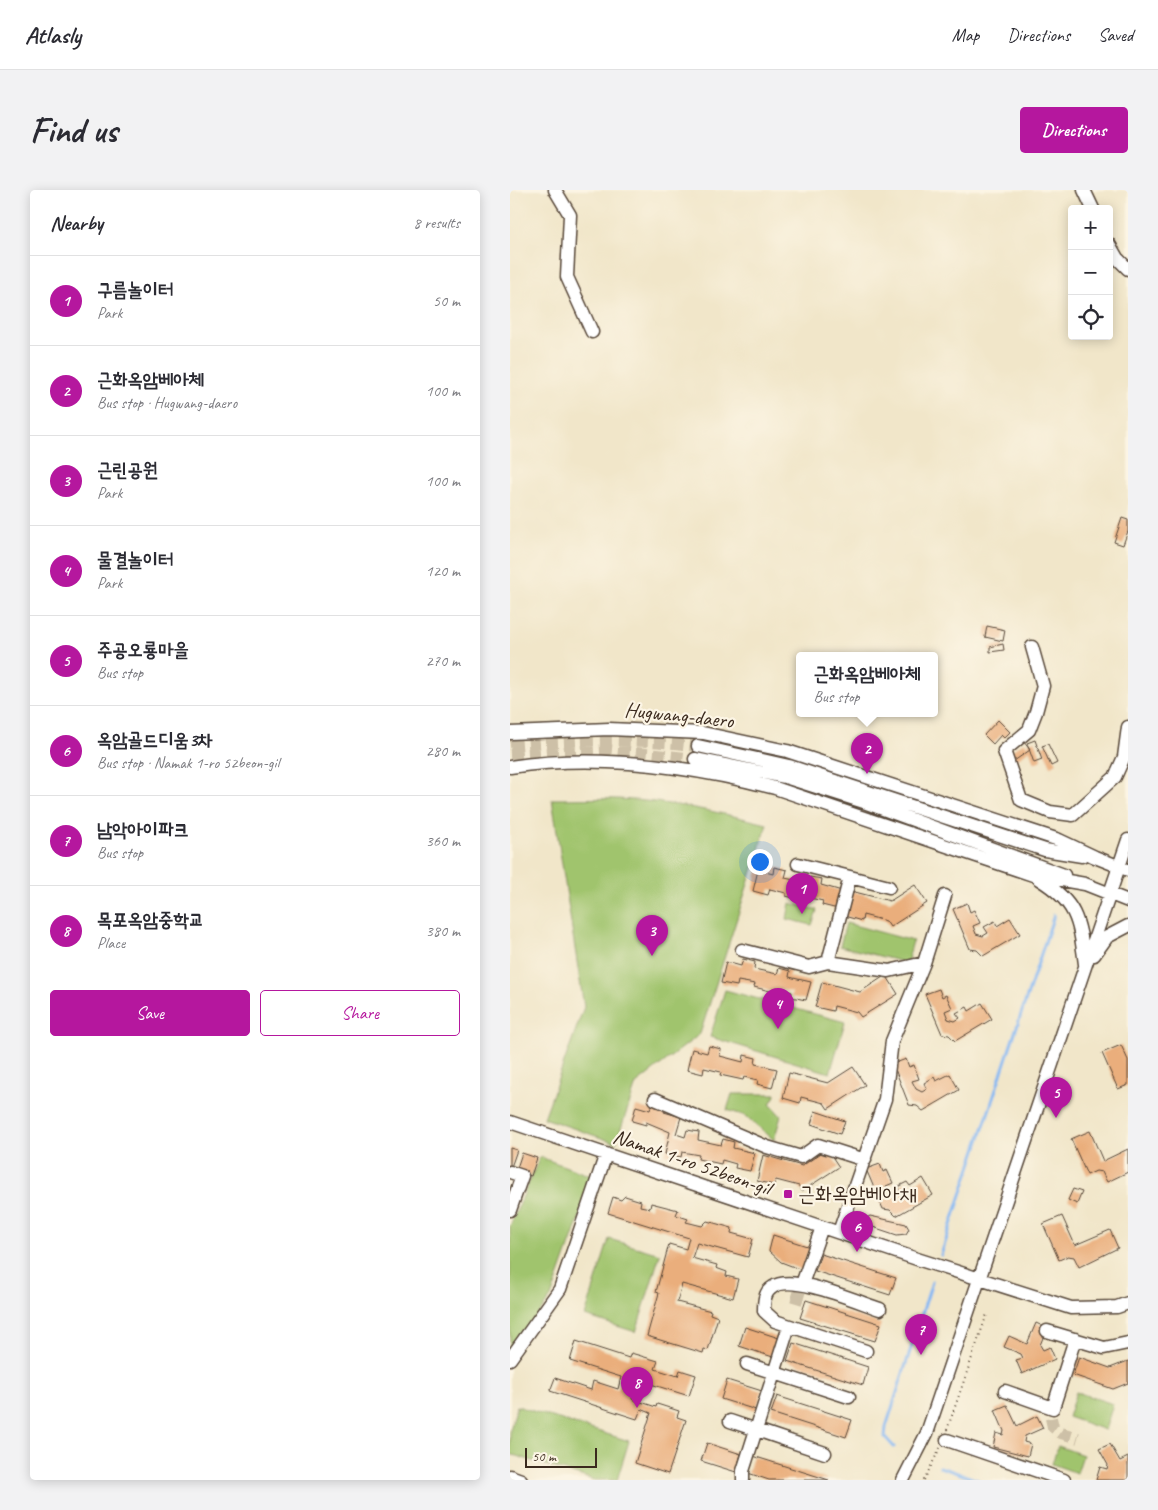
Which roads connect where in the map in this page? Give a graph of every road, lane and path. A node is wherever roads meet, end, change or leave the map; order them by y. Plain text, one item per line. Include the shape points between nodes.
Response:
1 (555, 190) edge
2 (1084, 190) edge
3 (1091, 205) edge
4 (1112, 250) edge
5 (1128, 269) edge
6 (592, 332) dead end
7 (1032, 647) dead end
8 (1128, 727) edge
9 (510, 733) edge
10 (510, 767) edge
11 (1128, 840) edge
12 (1095, 857) junction
13 (798, 864) dead end
14 (1123, 868) edge
15 (1033, 875) junction
16 (850, 877) junction
17 (1085, 884) junction
18 (888, 887) dead end
19 (1112, 888) junction
20 (945, 896) dead end
21 (1128, 901) edge
22 (1128, 926) edge
23 (742, 950) dead end
24 (828, 962) junction
25 (924, 962) junction
26 (1085, 967) junction
27 (655, 1099) dead end
28 (510, 1122) edge
29 (606, 1154) junction
30 (865, 1160) junction
31 (516, 1174) edge
32 (510, 1210) edge
33 (822, 1227) junction
34 (839, 1232) junction
35 (978, 1278) junction
36 (802, 1284) junction
37 (1128, 1303) edge
38 (880, 1309) dead end
39 (986, 1314) dead end
40 (788, 1326) junction
41 (1047, 1331) dead end
42 (1076, 1339) junction
43 (1128, 1343) edge
44 (866, 1351) dead end
45 (510, 1359) edge
46 (747, 1364) dead end
47 (774, 1372) junction
48 (1005, 1391) dead end
49 (849, 1397) dead end
50 (730, 1421) dead end
51 (756, 1430) junction
52 (944, 1442) junction
53 (826, 1453) dead end
54 (510, 1476) edge
55 (521, 1480) edge
56 (743, 1480) edge
57 (904, 1480) edge
58 (924, 1480) edge
59 (1064, 1480) edge

1 - 6 street via 570,215 567,277
2 - 3 street
4 - 5 street
7 - 8 street via 1042,686 1036,712 1029,730 1004,751 1021,800 1050,812 1073,815 1115,778 1124,756
9 - 12 street, Hugwang-daero via 609,729 703,733 786,751 863,775 1059,840
10 - 15 street, Hugwang-daero via 545,762 630,764 702,771 775,788
11 - 14 street
12 - 14 street, Hugwang-daero
12 - 17 street, Hugwang-daero via 1044,850 789,766 696,753 855,799 1039,864
13 - 16 street
14 - 19 street
15 - 17 street, Hugwang-daero
15 - 26 street via 1059,891 1072,909 1080,930
16 - 18 street
16 - 24 street
17 - 19 street, Hugwang-daero
19 - 21 street, Hugwang-daero
19 - 26 street
20 - 25 street
22 - 26 street via 1106,937
23 - 24 street via 809,967
24 - 25 street via 889,971
25 - 30 street via 892,1041 885,1099
26 - 35 street
27 - 30 street via 767,1147 801,1157 818,1144
28 - 29 street, Namak 1-ro 52beon-gil
29 - 33 street, Namak 1-ro 52beon-gil
29 - 45 street via 560,1288
30 - 34 street
31 - 32 street
33 - 34 street, Namak 1-ro 52beon-gil
33 - 36 street
34 - 35 street, Namak 1-ro 52beon-gil
35 - 37 street via 1071,1308 1117,1307
35 - 57 street via 927,1433
36 - 38 street
36 - 40 street via 786,1282 772,1287 764,1298 764,1311 775,1321
39 - 52 path
40 - 44 street
40 - 47 street
41 - 42 street
42 - 43 street via 1104,1348
42 - 48 street via 1052,1413
46 - 47 street
47 - 49 street
47 - 51 street
50 - 51 street
51 - 53 street
51 - 56 street
52 - 58 path
52 - 59 street
54 - 55 street

